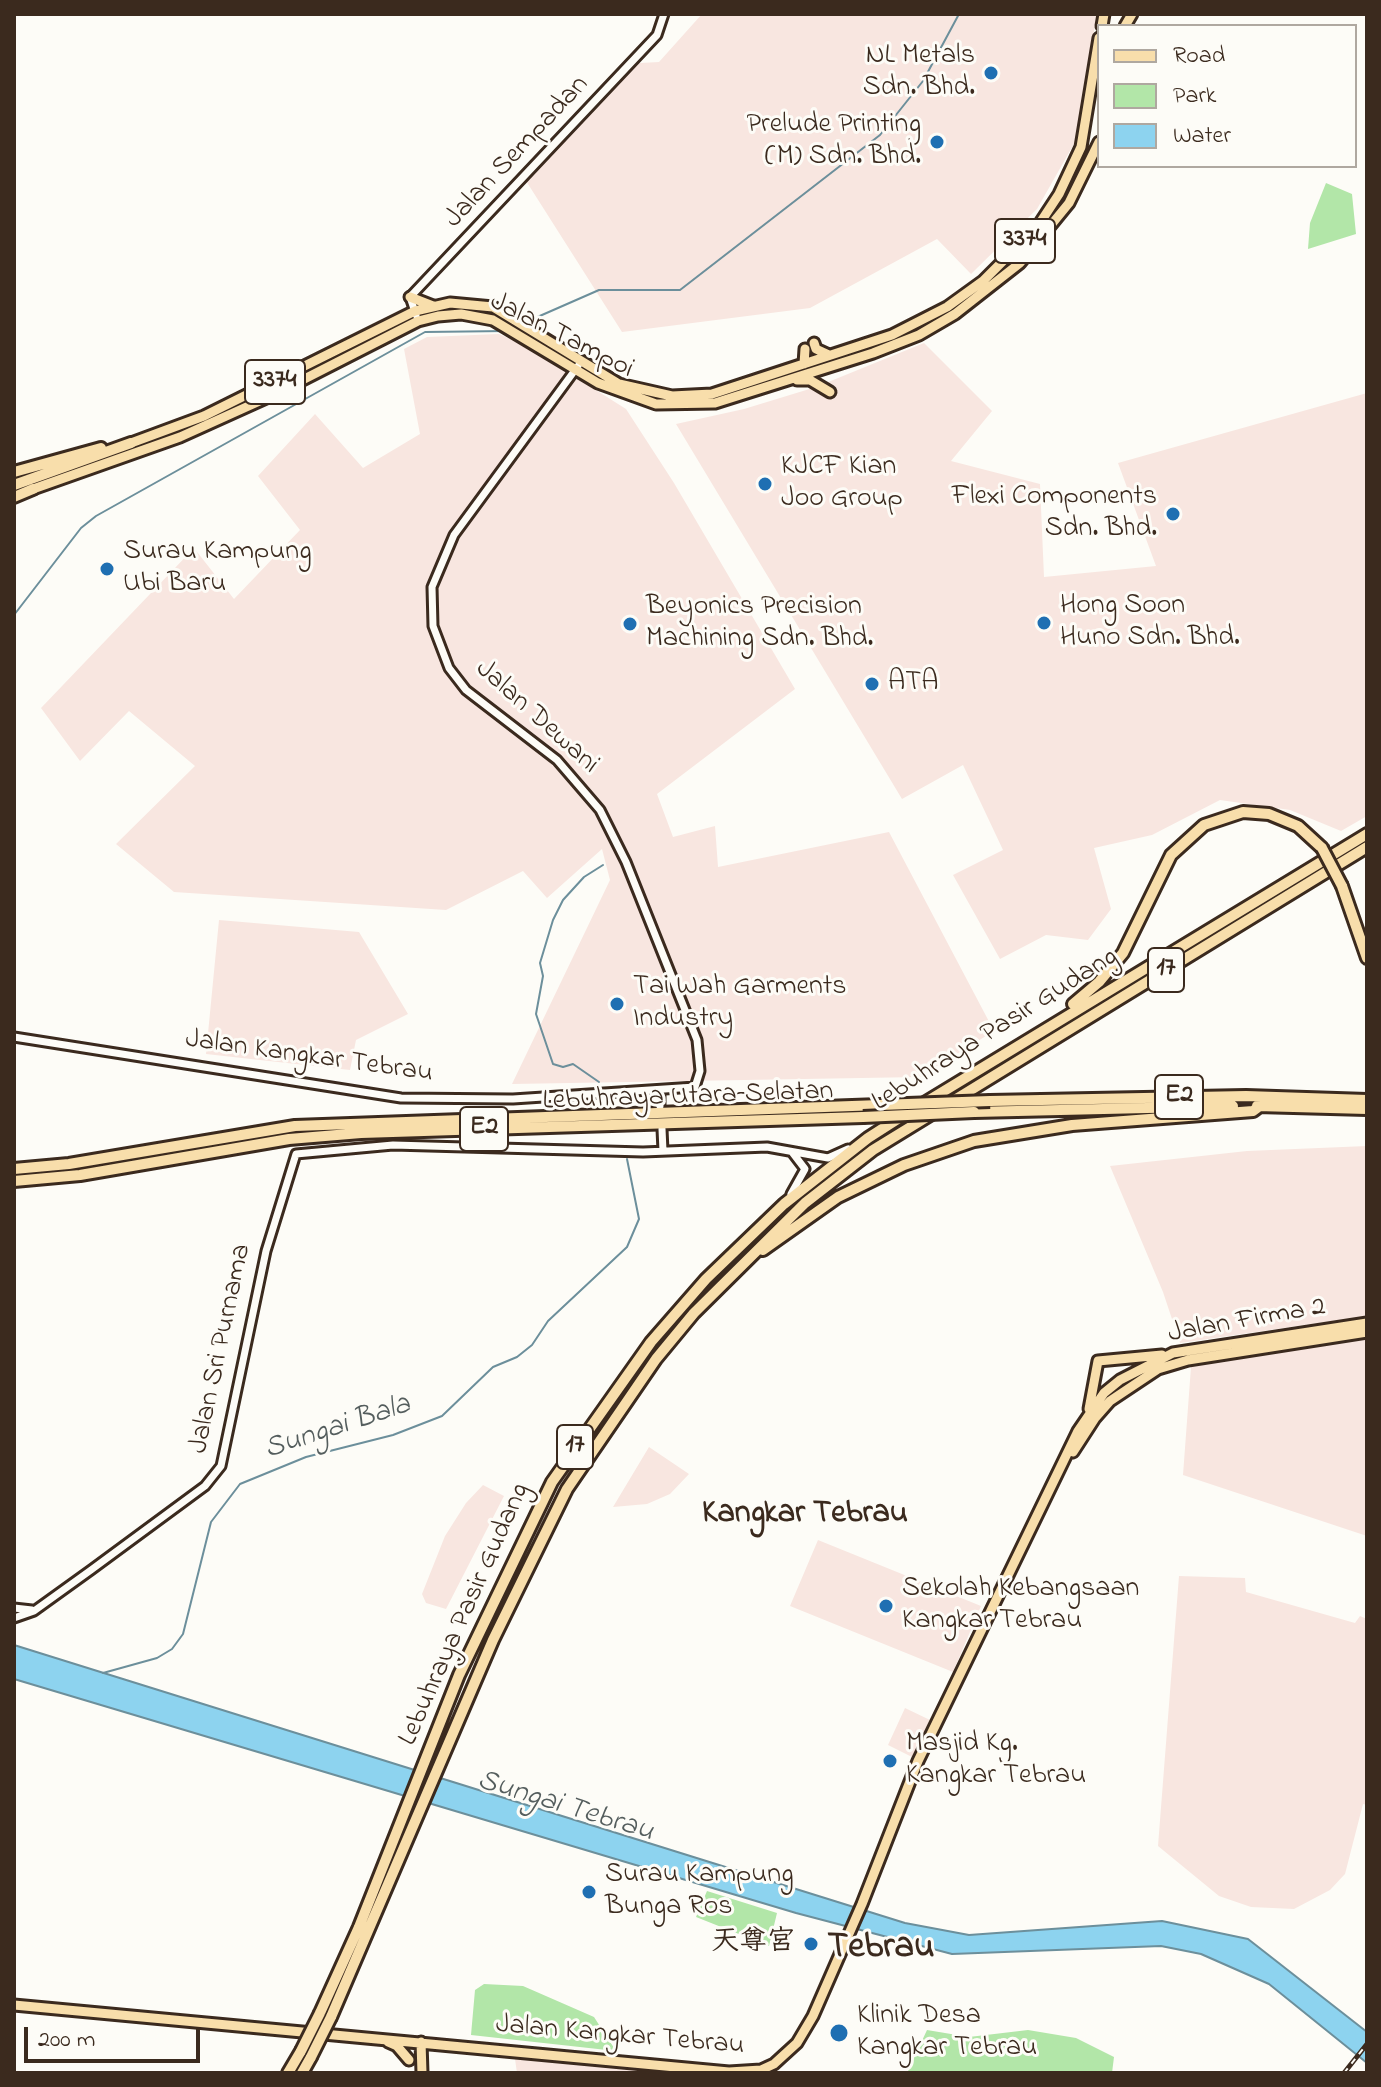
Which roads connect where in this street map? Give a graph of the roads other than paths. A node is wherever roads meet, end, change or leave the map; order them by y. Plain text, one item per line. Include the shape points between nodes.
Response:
1 (664, 14) edge
2 (1097, 48) edge
3 (1097, 55) edge
4 (1094, 62) junction
5 (1097, 146) edge
6 (410, 297) junction
7 (433, 306) junction
8 (416, 316) junction
9 (829, 356) junction
10 (804, 364) junction
11 (837, 365) junction
12 (579, 366) junction
13 (789, 381) junction
14 (131, 443) junction
15 (14, 472) edge
16 (14, 485) edge
17 (33, 489) joint
18 (14, 496) edge
19 (1367, 834) edge
20 (1367, 847) edge
21 (1367, 958) edge
22 (14, 1037) edge
23 (1010, 1048) junction
24 (695, 1087) joint
25 (660, 1090) junction
26 (1367, 1100) edge
27 (1261, 1105) junction
28 (660, 1106) dead end
29 (1367, 1109) edge
30 (662, 1129) dead end
31 (868, 1138) junction
32 (790, 1150) junction
33 (663, 1151) junction
34 (14, 1168) edge
35 (14, 1181) edge
36 (784, 1204) junction
37 (741, 1263) junction
38 (1367, 1323) edge
39 (1367, 1332) edge
40 (1173, 1353) junction
41 (1088, 1414) junction
42 (1050, 1489) junction
43 (14, 1608) edge
44 (34, 1611) junction
45 (14, 1618) edge
46 (14, 2005) edge
47 (326, 2015) junction
48 (381, 2039) junction
49 (408, 2041) junction
50 (421, 2042) junction
51 (442, 2044) junction
52 (306, 2054) junction
53 (409, 2060) junction
54 (421, 2061) junction
55 (288, 2073) edge
56 (302, 2073) edge
57 (409, 2073) edge
58 (422, 2073) edge

1 - 6 street, Jalan Sempadan via 657,35
2 - 4 main road, Jalan Tampoi / 3374
3 - 4 main road
4 - 9 main road, Jalan Tampoi / 3374 via 1081,147 1059,194 1029,236 990,276 947,307 892,335
5 - 11 main road, Jalan Tampoi / 3374 via 1047,233 993,288 919,335
6 - 7 main road
6 - 8 street
7 - 8 main road, Jalan Tampoi / 3374
7 - 12 main road, Jalan Tampoi / 3374 via 493,307
8 - 12 main road, Jalan Tampoi / 3374 via 479,316
8 - 14 main road, Jalan Tampoi / 3374 via 204,416
8 - 17 main road, Jalan Tampoi / 3374 via 191,433
9 - 10 main road, Jalan Tampoi / 3374
9 - 10 main road via 809,346
10 - 12 main road, Jalan Tampoi / 3374 via 712,394 690,396 638,390
11 - 13 main road, Jalan Tampoi / 3374
11 - 13 main road via 826,377 830,392 810,380
12 - 13 main road, Jalan Tampoi / 3374 via 636,400 675,406 715,403
12 - 24 street, Jalan Dewani via 454,535 432,587 433,626 449,668 466,690 557,760 600,810 697,1040 700,1071
14 - 15 highway
14 - 16 highway
17 - 18 highway
19 - 23 highway, Lebuhraya Pasir Gudang / 17
20 - 37 highway, Lebuhraya Pasir Gudang / 17 via 906,1128 805,1203
21 - 23 highway, bridge via 1342,886 1322,848 1298,826 1269,814 1243,812 1204,825 1171,855 1134,935 1110,971
22 - 25 street, Jalan Kangkar Tebrau via 401,1098 500,1099
23 - 31 highway, Lebuhraya Pasir Gudang / 17
24 - 25 street, Jalan Kangkar Tebrau
25 - 28 street
26 - 34 highway, Lebuhraya Utara–Selatan / E2, bridge via 1246,1096 990,1101 308,1125
27 - 29 highway, Lebuhraya Utara–Selatan / E2
27 - 35 highway, Lebuhraya Utara–Selatan / E2, bridge via 347,1134
27 - 37 highway via 1253,1111 1072,1125 974,1141 904,1165 838,1197
30 - 33 street
31 - 32 street via 828,1158
31 - 36 highway, Lebuhraya Pasir Gudang / 17
32 - 33 street
32 - 36 street via 803,1163 805,1175
33 - 44 street, Jalan Sri Purnama via 393,1145 296,1154 266,1251 221,1466 205,1486
36 - 47 highway, Lebuhraya Pasir Gudang / 17 via 674,1314 552,1482 459,1675
37 - 47 highway, Lebuhraya Pasir Gudang / 17 via 672,1339 567,1489 493,1640 415,1825
38 - 40 main road, Jalan Firma 2
39 - 42 main road, Jalan Firma 2 via 1158,1369 1127,1387 1095,1418
40 - 41 main road, Jalan Firma 2 via 1120,1380
40 - 41 main road via 1098,1361
41 - 42 main road, Jalan Firma 2
42 - 51 main road, Jalan Kangkar Tebrau via 918,1761 813,2016 783,2058 761,2070 729,2072
43 - 44 street
44 - 45 street, Jalan Sri Purnama
46 - 48 main road, Jalan Kangkar Tebrau
47 - 52 highway, Lebuhraya Pasir Gudang / 17, bridge
48 - 49 main road, Jalan Kangkar Tebrau
48 - 53 main road
49 - 50 main road, Jalan Kangkar Tebrau
49 - 53 main road
50 - 51 main road, Jalan Kangkar Tebrau
50 - 54 main road
51 - 54 main road via 430,2048
52 - 55 highway, Lebuhraya Pasir Gudang / 17
52 - 56 highway, Lebuhraya Pasir Gudang / 17
53 - 57 main road
54 - 58 main road

